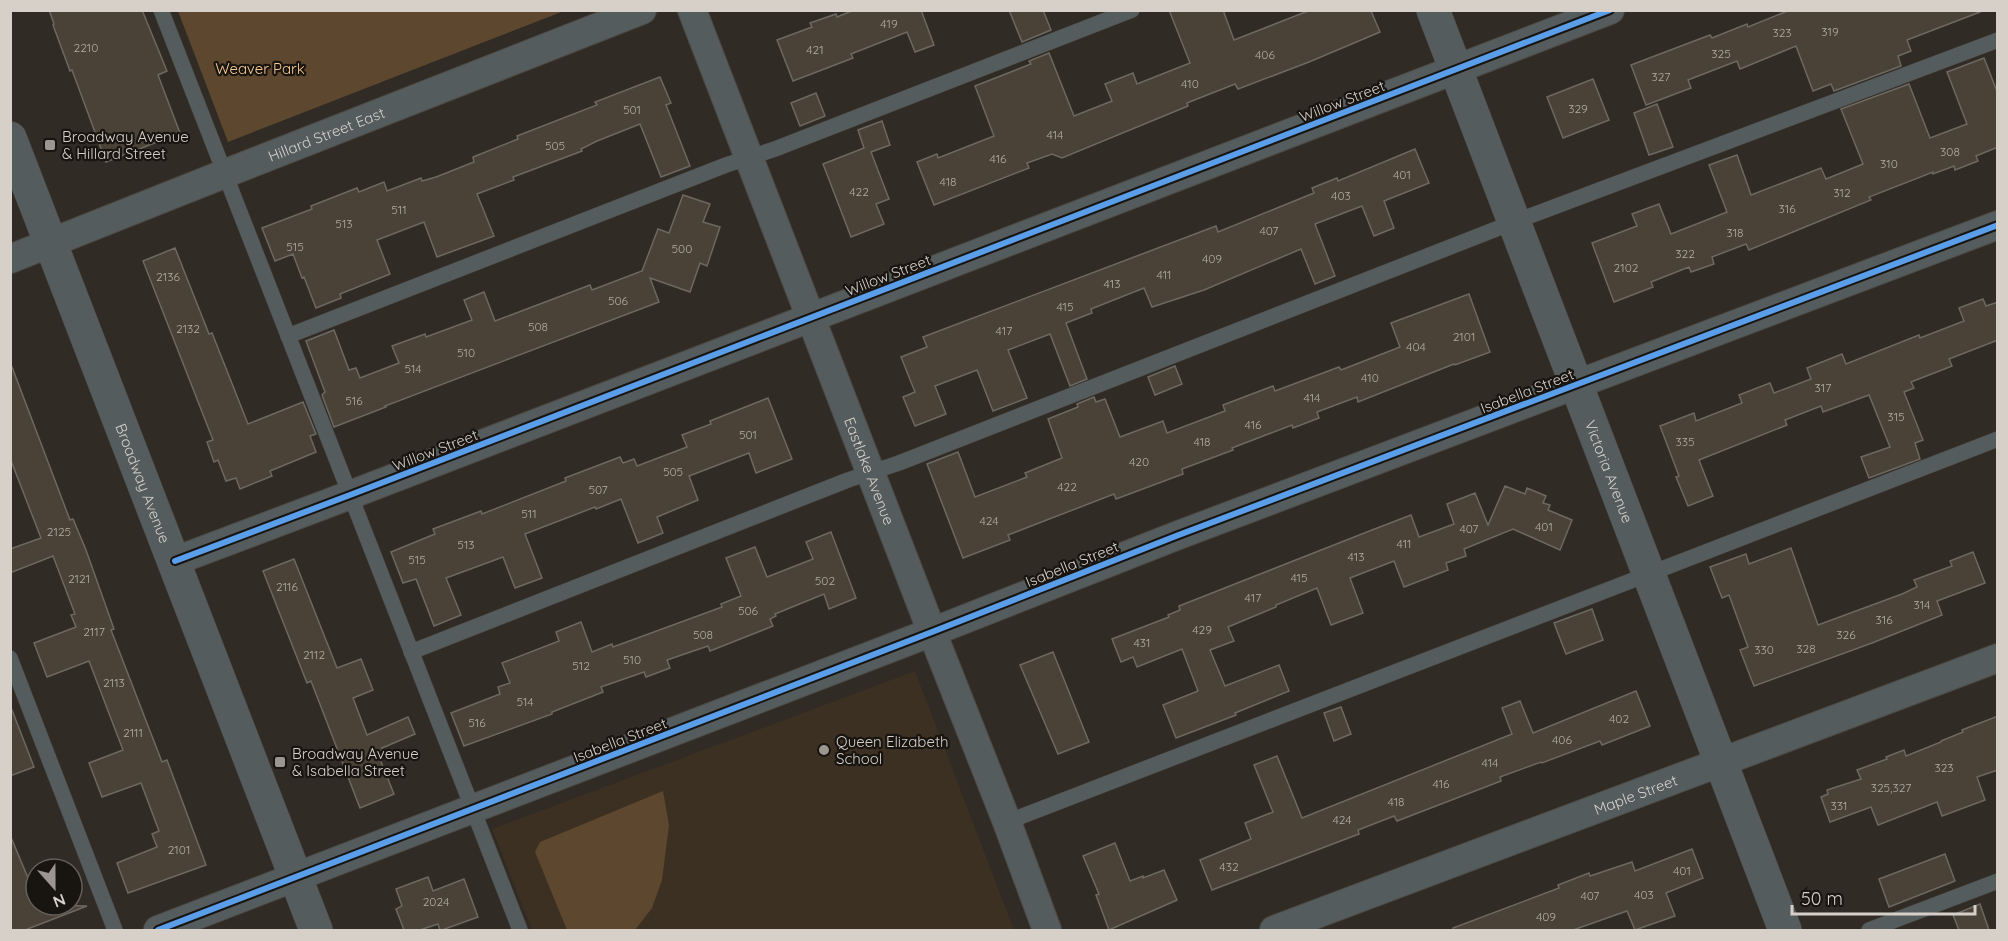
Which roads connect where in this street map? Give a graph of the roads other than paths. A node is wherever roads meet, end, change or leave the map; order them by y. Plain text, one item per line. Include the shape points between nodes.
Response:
1 (161, 10) edge
2 (642, 10) edge
3 (692, 10) edge
4 (1132, 10) edge
5 (1432, 10) edge
6 (1610, 10) edge
7 (1998, 39) edge
8 (1455, 70) junction
9 (10, 138) edge
10 (750, 158) junction
11 (224, 174) junction
12 (1514, 222) junction
13 (1998, 225) edge
14 (51, 243) junction
15 (10, 259) edge
16 (811, 317) junction
17 (288, 336) junction
18 (1576, 386) junction
19 (1998, 439) edge
20 (871, 473) junction
21 (350, 495) junction
22 (175, 561) junction
23 (1648, 573) junction
24 (932, 632) junction
25 (411, 652) junction
26 (10, 658) edge
27 (1998, 658) edge
28 (1722, 763) junction
29 (472, 810) junction
30 (1007, 822) junction
31 (295, 876) junction
32 (1998, 881) edge
33 (115, 930) edge
34 (158, 930) edge
35 (316, 930) edge
36 (520, 930) edge
37 (1047, 930) edge
38 (1274, 930) edge
39 (1785, 930) edge
40 (1869, 930) edge

1 - 11 lane
2 - 11 street, Hillard Street East
3 - 10 street, Eastlake Avenue
4 - 10 lane
5 - 8 street, Victoria Avenue
6 - 8 street, Willow Street
7 - 12 lane
8 - 12 street, Victoria Avenue
8 - 16 street, Willow Street
9 - 14 street, Broadway Avenue
10 - 16 street, Eastlake Avenue
10 - 17 lane
11 - 14 street, Hillard Street East
11 - 17 lane
12 - 18 street, Victoria Avenue
12 - 20 lane
13 - 18 street, Isabella Street
14 - 15 street, Hillard Street East
14 - 22 street, Broadway Avenue
16 - 20 street, Eastlake Avenue
16 - 21 street, Willow Street
17 - 21 lane
18 - 23 street, Victoria Avenue
18 - 24 street, Isabella Street
19 - 23 lane
20 - 24 street, Eastlake Avenue
20 - 25 lane
21 - 22 street, Willow Street
21 - 25 lane
22 - 31 street, Broadway Avenue
23 - 28 street, Victoria Avenue
23 - 30 lane
24 - 29 street, Isabella Street
24 - 30 street, Eastlake Avenue
25 - 29 lane
26 - 33 lane
27 - 28 street, Maple Street
28 - 38 street, Maple Street
28 - 39 street, Victoria Avenue
29 - 31 street, Isabella Street
29 - 36 lane
30 - 37 street, Eastlake Avenue
31 - 34 street, Isabella Street
31 - 35 street, Broadway Avenue
32 - 40 lane

